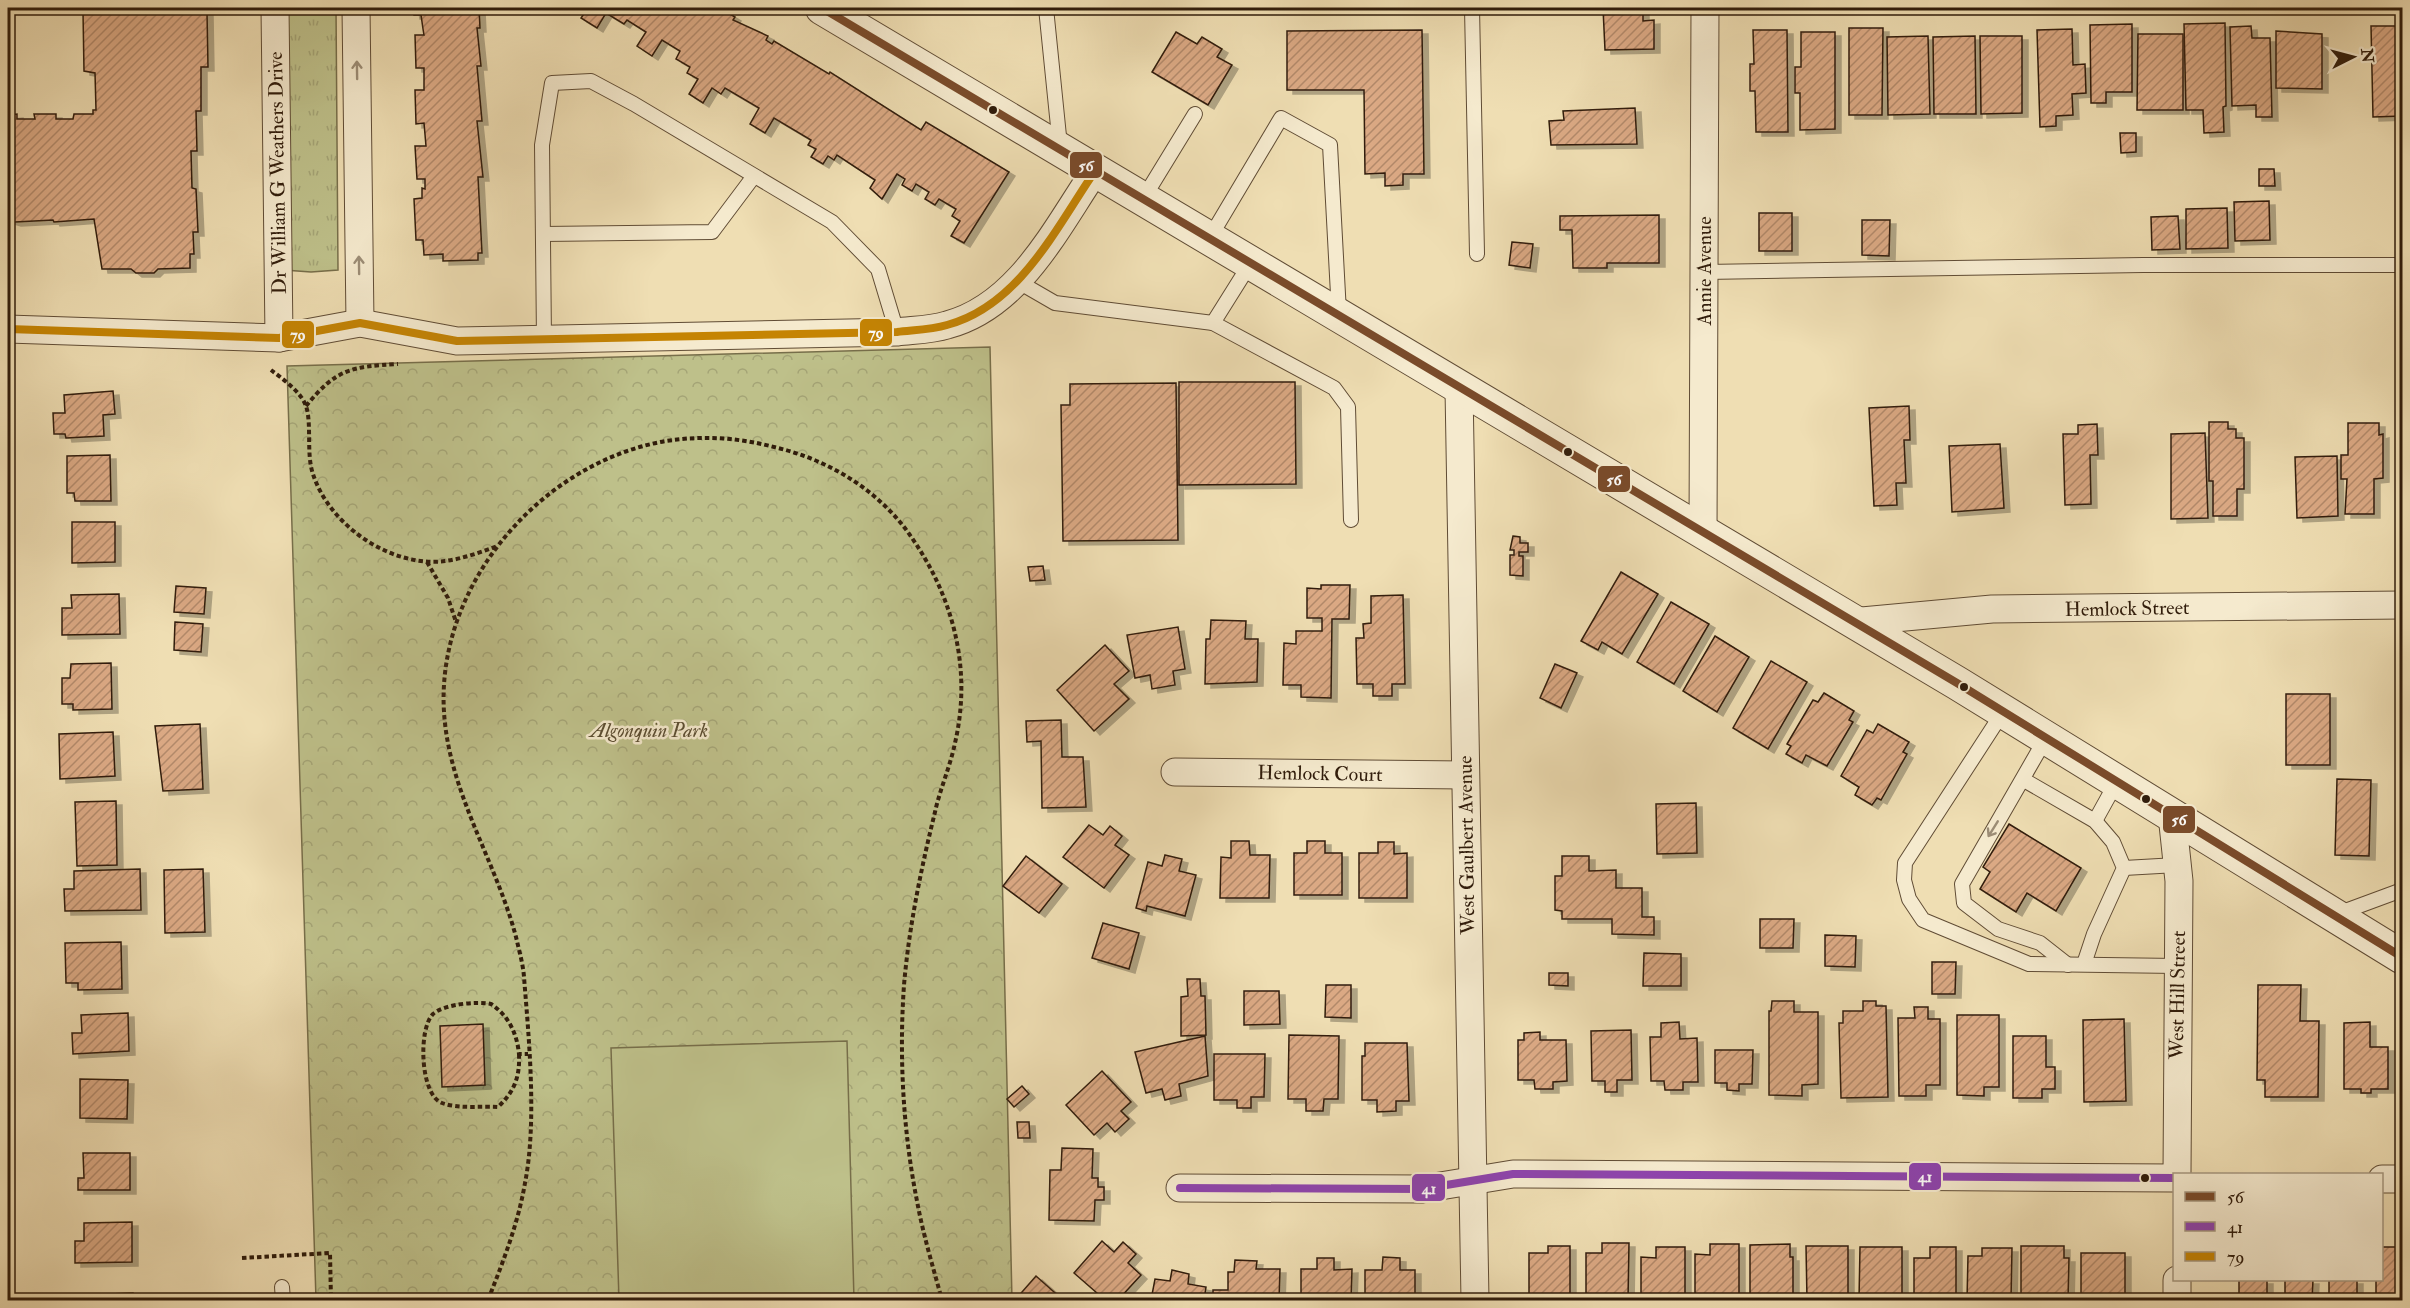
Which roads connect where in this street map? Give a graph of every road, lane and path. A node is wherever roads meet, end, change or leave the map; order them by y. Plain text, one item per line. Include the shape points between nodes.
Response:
1 (275, 8) edge
2 (356, 8) edge
3 (822, 8) edge
4 (1046, 8) edge
5 (1472, 8) edge
6 (1705, 8) edge
7 (1195, 114) dead end
8 (1060, 150) junction
9 (1095, 171) junction
10 (754, 176) junction
11 (1142, 200) junction
12 (543, 234) junction
13 (1209, 240) junction
14 (1477, 254) dead end
15 (1250, 264) junction
16 (2403, 265) edge
17 (1705, 272) junction
18 (1017, 281) junction
19 (1340, 318) junction
20 (360, 323) junction
21 (1213, 323) junction
22 (8, 329) edge
23 (897, 332) junction
24 (279, 338) junction
25 (544, 340) junction
26 (263, 369) dead end
27 (1460, 389) junction
28 (1351, 520) dead end
29 (1703, 534) junction
30 (498, 546) junction
31 (427, 561) junction
32 (2403, 605) edge
33 (456, 622) junction
34 (1851, 622) junction
35 (2003, 712) junction
36 (2046, 738) junction
37 (1175, 772) dead end
38 (1465, 775) junction
39 (2024, 780) junction
40 (2116, 783) junction
41 (2172, 815) junction
42 (2095, 821) junction
43 (2177, 865) junction
44 (2124, 868) junction
45 (2403, 890) edge
46 (2335, 914) junction
47 (2403, 957) edge
48 (2084, 964) junction
49 (2068, 965) junction
50 (2177, 966) junction
51 (519, 1054) junction
52 (528, 1054) junction
53 (2176, 1173) edge
54 (2173, 1176) edge
55 (2383, 1179) edge
56 (2403, 1179) edge
57 (1473, 1182) junction
58 (1180, 1188) dead end
59 (242, 1258) dead end
60 (2177, 1281) edge
61 (331, 1300) edge
62 (488, 1300) edge
63 (942, 1300) edge
64 (1475, 1300) edge
65 (2177, 1300) edge

1 - 24 street, Dr William G Weathers Drive
20 -> 2 street
3 - 8 street
4 - 8 lane
5 - 14 lane
6 - 17 street, Annie Avenue
7 - 11 lane
8 - 9 street
9 - 11 street
9 - 18 street
10 - 12 lane via 712,232
10 - 12 lane via 591,81 552,83 542,146
10 - 23 lane via 832,222 878,269
11 - 13 street
12 - 25 lane
13 - 15 street
13 - 19 lane via 1281,118 1330,144
15 - 19 street
15 - 21 lane
16 - 17 lane
17 - 29 street, Annie Avenue
18 - 21 lane via 1055,303
18 - 23 street via 992,305 948,325
19 - 27 street
20 - 24 street
20 - 25 street via 458,341
21 - 28 lane via 1334,388 1348,406
22 - 24 street
23 - 25 street
26 - 31 path via 272,370 306,406 313,474 338,517 360,539
27 - 29 street
27 - 38 street, West Gaulbert Avenue
29 - 34 street
30 - 31 path via 444,561
30 - 33 path
30 - 63 path via 556,488 595,465 665,441 728,438 789,451 850,478 905,527 931,566 952,615 962,694 956,743 922,862 904,983 903,1036 910,1166
31 - 33 path via 448,598
32 - 34 street, Hemlock Street via 1992,609
33 - 52 path via 443,709 450,756 460,794 508,908 524,970
34 - 35 street
35 - 36 street
35 - 49 lane via 1905,863 1904,880 1909,899 1923,920 2029,964
36 - 39 lane
36 - 40 street
37 - 38 street, Hemlock Court
38 - 57 street, West Gaulbert Avenue
39 - 42 lane
39 -> 49 lane via 1969,869 1962,884 1964,903 1998,929 2040,943
40 - 41 street
40 - 42 lane
41 - 43 street, West Hill Street
41 - 46 street
42 - 44 lane via 2113,842
43 - 44 lane
43 - 50 street, West Hill Street
44 - 48 lane
45 - 46 lane
46 - 47 street
48 - 49 lane
48 - 50 lane
50 - 53 street, West Hill Street
51 - 51 path via 511,1025 491,1004 438,1011 432,1015 424,1034 425,1082 442,1104 498,1107 520,1072
51 - 52 path
52 - 62 path via 532,1134 526,1179 517,1221
54 - 57 street via 1513,1174
55 - 56 street
57 - 58 street via 1422,1189
57 - 64 street, West Gaulbert Avenue
59 - 61 path via 330,1252
60 - 65 street

